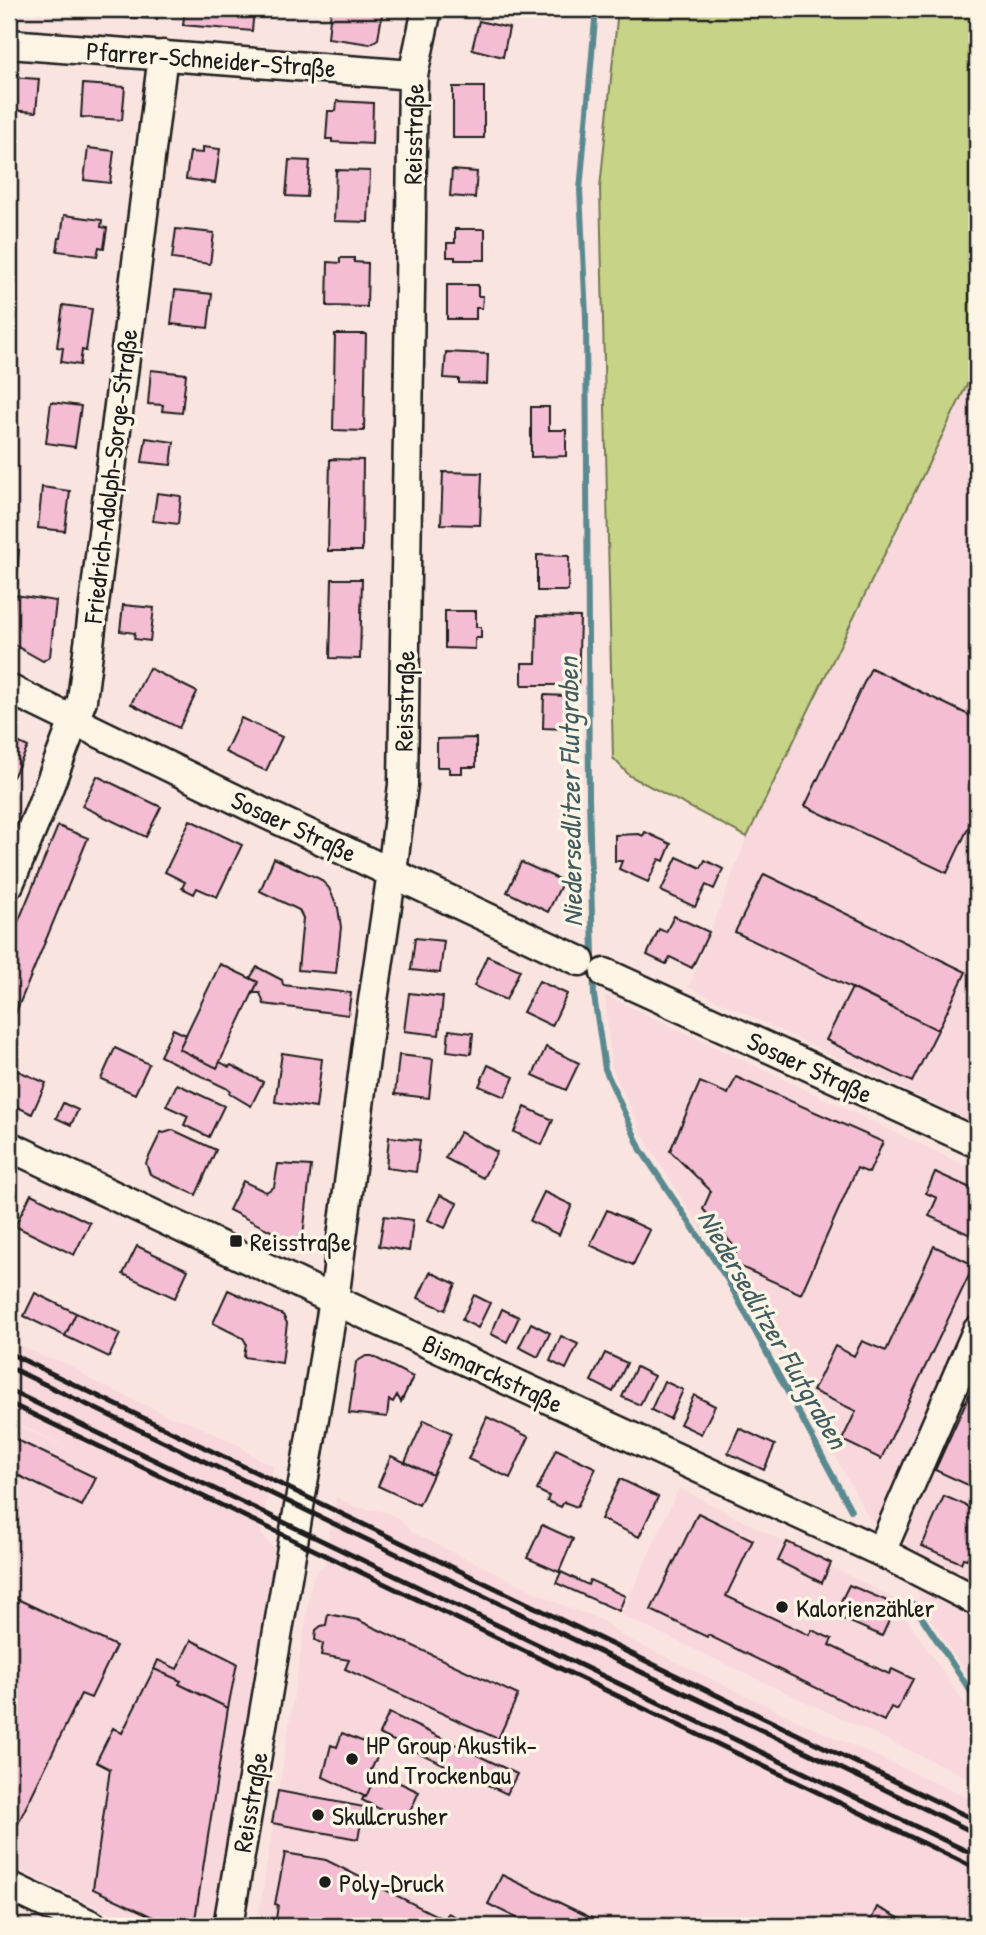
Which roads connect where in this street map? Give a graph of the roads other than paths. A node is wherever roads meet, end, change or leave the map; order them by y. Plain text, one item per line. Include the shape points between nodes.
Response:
1 (427, 9) edge
2 (9, 44) edge
3 (163, 55) junction
4 (413, 75) junction
5 (9, 689) edge
6 (75, 722) junction
7 (392, 872) junction
8 (9, 884) edge
9 (977, 1143) edge
10 (9, 1146) edge
11 (334, 1300) junction
12 (977, 1331) edge
13 (881, 1552) junction
14 (977, 1601) edge
15 (9, 1886) edge
16 (93, 1926) edge
17 (228, 1926) edge

1 - 4 street, Reisstraße
2 - 3 street, Pfarrer-Schneider-Straße
3 - 4 street, Pfarrer-Schneider-Straße
3 - 6 street, Friedrich-Adolph-Sorge-Straße via 82,700
4 - 7 street, Reisstraße via 403,785
5 - 6 street, Sosaer Straße
6 - 7 street, Sosaer Straße
6 - 8 street, Friedrich-Adolph-Sorge-Straße
7 - 9 street, Sosaer Straße
7 - 11 street, Reisstraße
10 - 11 street, Bismarckstraße
11 - 13 street, Bismarckstraße
11 - 17 street, Reisstraße
12 - 13 street
13 - 14 street, Bismarckstraße
15 - 16 street

